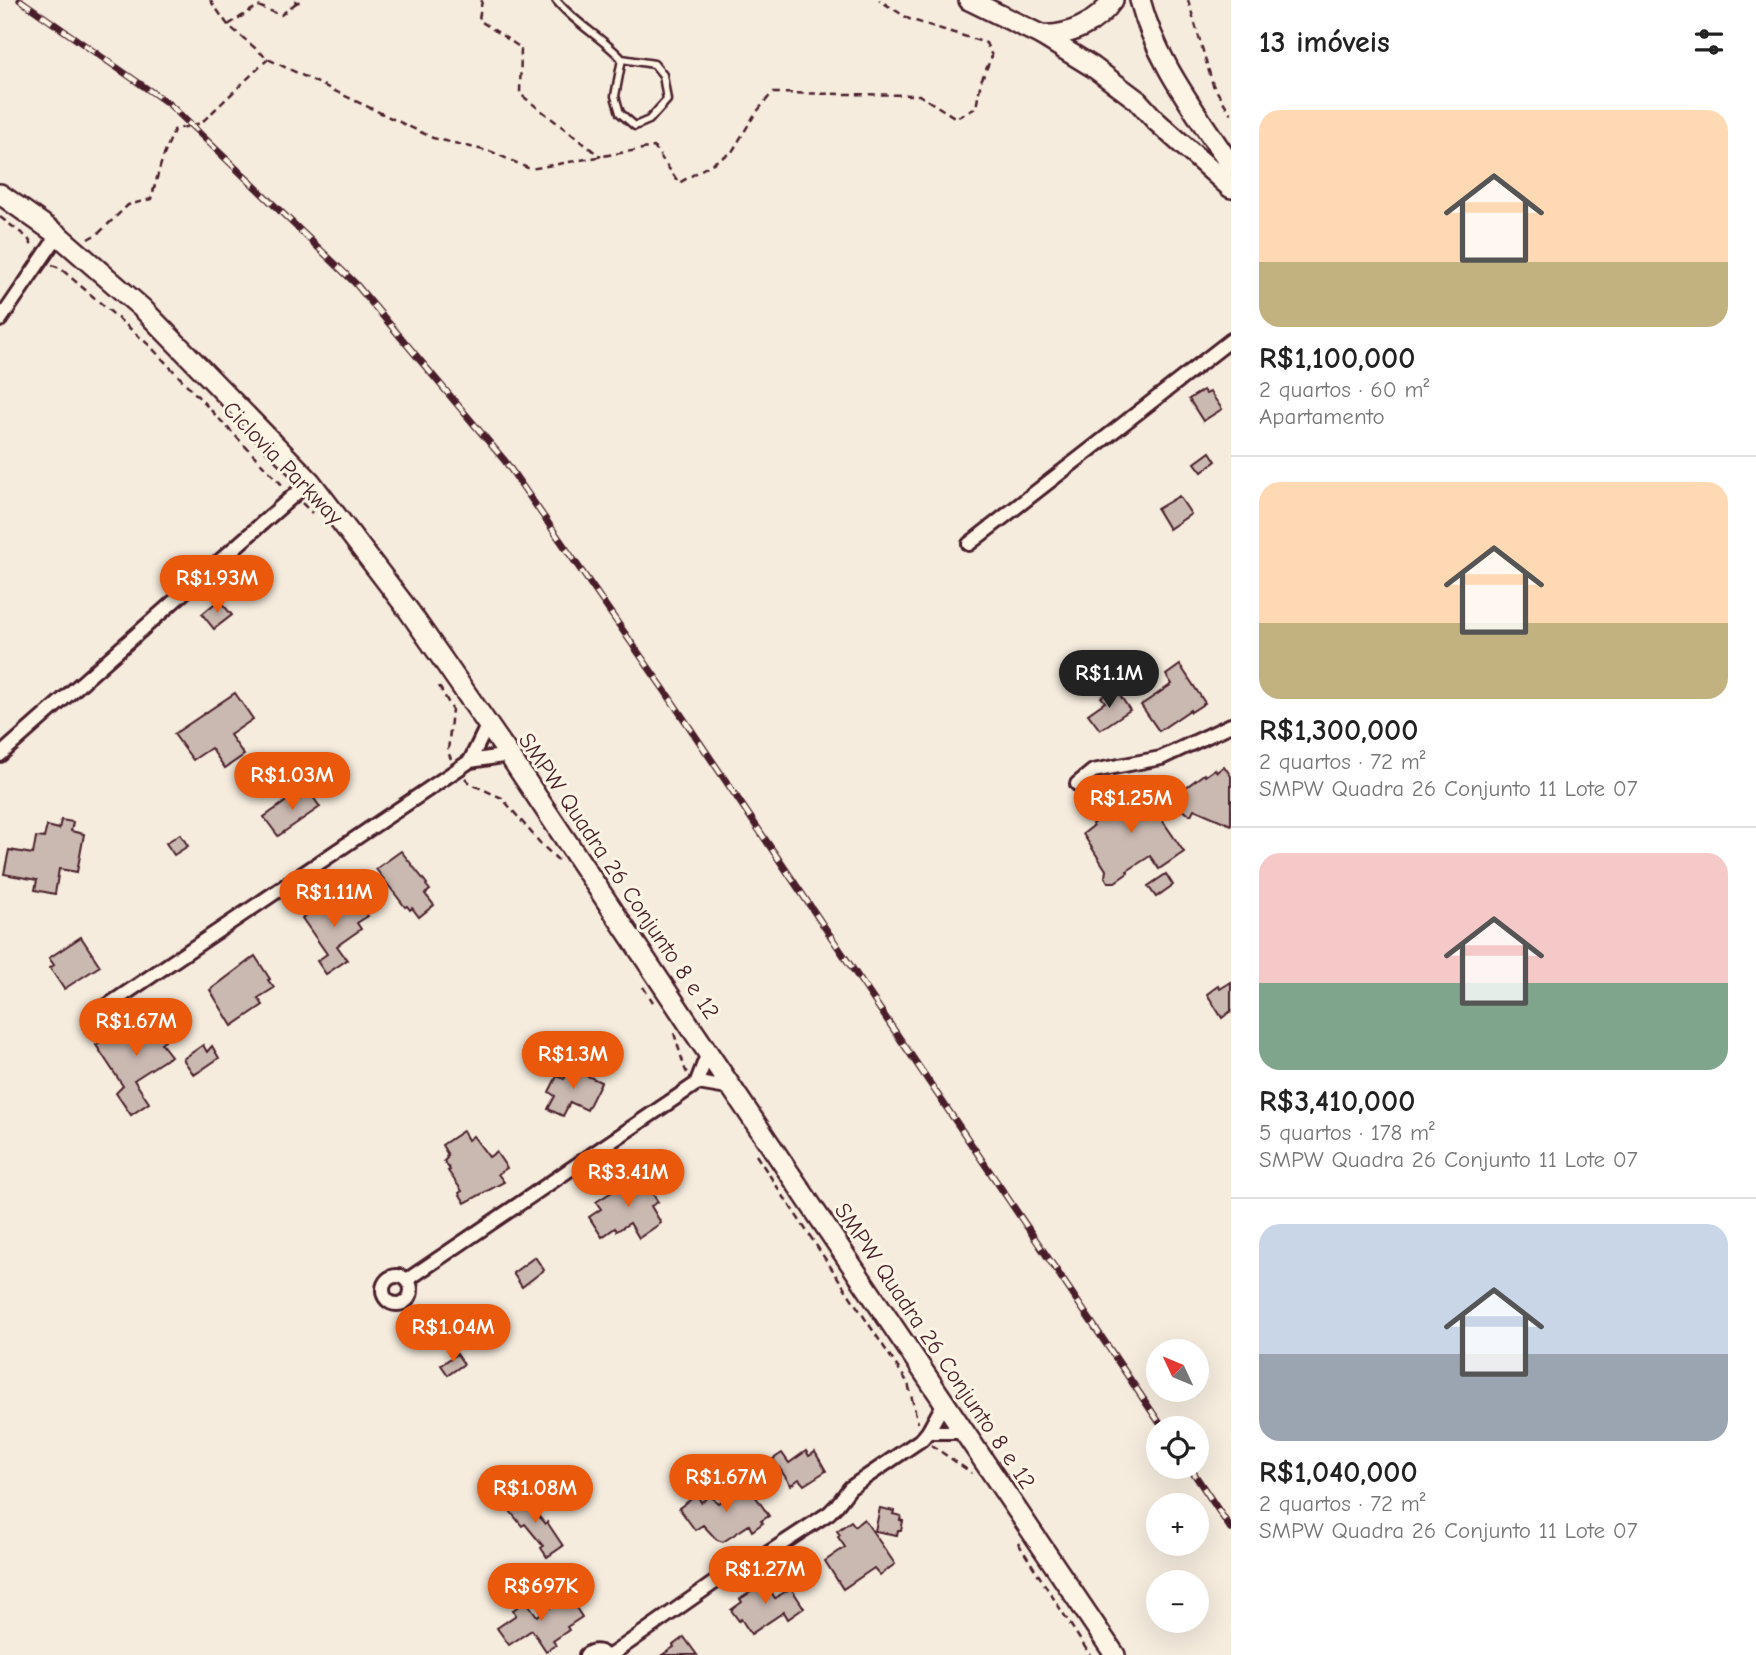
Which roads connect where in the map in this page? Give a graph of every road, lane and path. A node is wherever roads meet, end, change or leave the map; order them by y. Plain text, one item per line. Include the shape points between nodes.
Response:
1 (303, 0) edge
2 (482, 0) edge
3 (556, 0) edge
4 (1114, 0) edge
5 (1140, 0) edge
6 (1188, 0) edge
7 (296, 1) edge
8 (973, 1) edge
9 (228, 25) dead end
10 (1041, 35) junction
11 (268, 59) dead end
12 (622, 59) junction
13 (1231, 114) edge
14 (601, 157) dead end
15 (1231, 166) edge
16 (1231, 188) edge
17 (0, 194) edge
18 (0, 218) edge
19 (58, 235) junction
20 (74, 248) junction
21 (39, 260) junction
22 (0, 320) edge
23 (1231, 340) edge
24 (310, 481) junction
25 (293, 496) junction
26 (320, 519) dead end
27 (969, 544) dead end
28 (438, 684) dead end
29 (488, 724) junction
30 (1231, 725) edge
31 (0, 755) edge
32 (509, 755) junction
33 (470, 761) junction
34 (456, 771) junction
35 (1077, 784) dead end
36 (566, 867) dead end
37 (641, 983) dead end
38 (654, 1003) dead end
39 (102, 1010) dead end
40 (672, 1024) dead end
41 (708, 1053) junction
42 (697, 1084) junction
43 (733, 1089) junction
44 (753, 1151) dead end
45 (407, 1280) dead end
46 (944, 1403) junction
47 (963, 1432) junction
48 (925, 1436) junction
49 (973, 1474) dead end
50 (1017, 1542) dead end
51 (586, 1655) edge
52 (605, 1655) edge
53 (611, 1655) edge
54 (1090, 1655) edge
55 (1115, 1655) edge

1 - 7 path
2 - 14 path via 479,20 521,48 520,94
3 - 12 lane
4 - 10 street via 1083,27
5 - 15 street via 1154,44
6 - 13 path via 1213,85
7 - 9 path via 281,15 258,6
8 - 10 street
10 - 16 street via 1137,100
11 - 20 path via 201,124 174,130 152,199 128,205 100,232
12 - 12 lane via 654,64 663,75 667,100 649,120 635,126 620,113 615,96
17 - 19 street, SMPW Quadra 26 Conjunto 8 e 12
18 - 21 path, Ciclovia Parkway via 27,238
19 - 20 street, SMPW Quadra 26 Conjunto 8 e 12
19 - 21 street
20 - 24 street, SMPW Quadra 26 Conjunto 8 e 12 via 143,309
21 - 22 street
21 - 25 path, Ciclovia Parkway via 61,268 149,345
23 - 27 street
24 - 25 street
24 - 29 street, SMPW Quadra 26 Conjunto 8 e 12
25 - 26 path, Ciclovia Parkway
25 - 31 street
28 - 34 path via 452,709 448,752
29 - 32 street, SMPW Quadra 26 Conjunto 8 e 12
29 - 33 street
30 - 35 street via 1161,758 1093,771
32 - 33 street
32 - 41 street, SMPW Quadra 26 Conjunto 8 e 12
33 - 34 street
34 - 36 path via 502,798
34 - 39 street
37 - 38 path
40 - 42 path via 685,1069
41 - 42 street
41 - 43 street, SMPW Quadra 26 Conjunto 8 e 12
42 - 43 street
42 - 45 street
43 - 46 street, SMPW Quadra 26 Conjunto 8 e 12
44 - 48 path via 908,1383
46 - 47 street, SMPW Quadra 26 Conjunto 8 e 12
46 - 48 street
47 - 48 street
47 - 55 street, SMPW Quadra 26 Conjunto 8 e 12
48 - 49 path
48 - 53 street via 850,1488 829,1513 765,1555 738,1566
50 - 54 path
51 - 52 street via 599,1651

